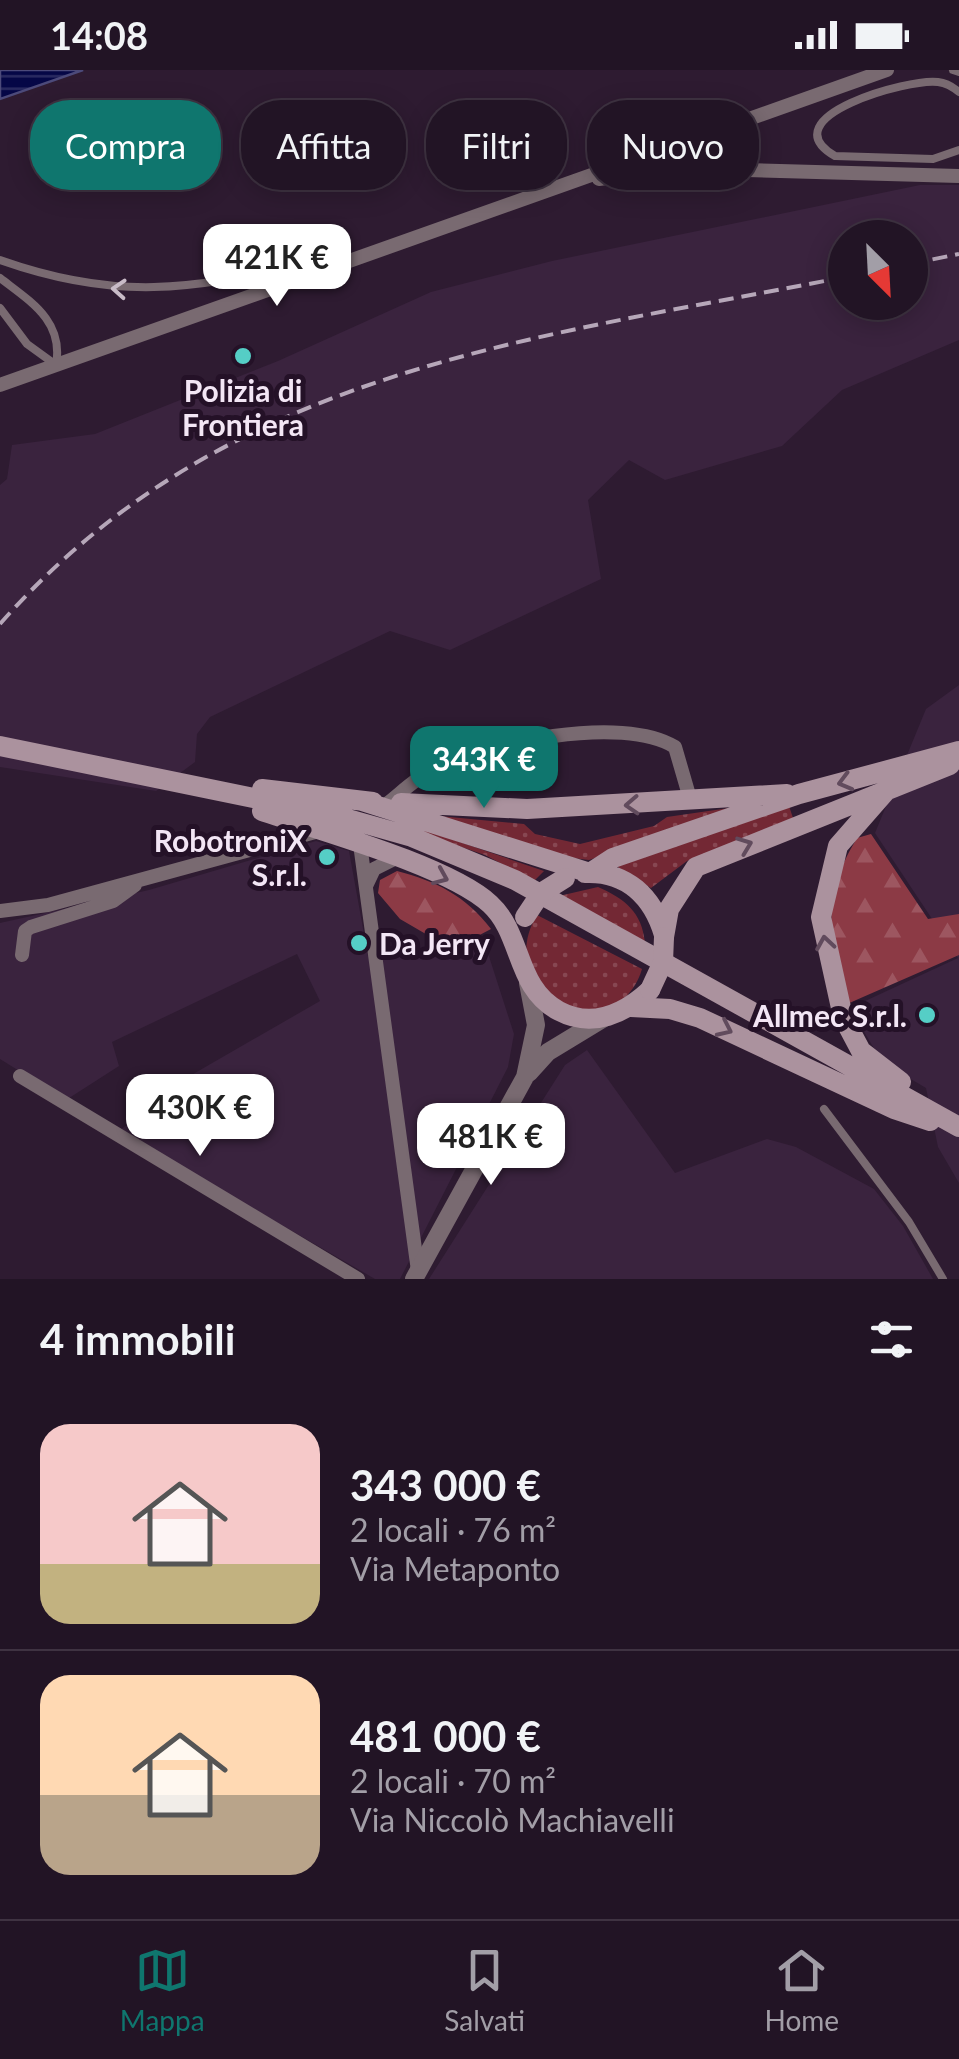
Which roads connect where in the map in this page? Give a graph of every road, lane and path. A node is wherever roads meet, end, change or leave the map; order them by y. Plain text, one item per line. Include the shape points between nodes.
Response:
1 (887, 70) edge
2 (834, 88) junction
3 (959, 92) edge
4 (841, 107) junction
5 (759, 114) edge
6 (959, 150) edge
7 (849, 157) junction
8 (759, 171) edge
9 (959, 172) edge
10 (847, 174) junction
11 (587, 176) edge
12 (587, 183) edge
13 (540, 193) junction
14 (388, 248) junction
15 (0, 260) edge
16 (0, 278) edge
17 (0, 308) edge
18 (56, 365) junction
19 (0, 385) edge
20 (0, 746) edge
21 (959, 752) edge
22 (959, 761) edge
23 (184, 784) junction
24 (887, 790) junction
25 (799, 794) junction
26 (362, 801) junction
27 (388, 802) junction
28 (691, 802) junction
29 (320, 831) junction
30 (360, 844) junction
31 (396, 858) junction
32 (590, 873) junction
33 (144, 879) junction
34 (366, 886) junction
35 (0, 912) edge
36 (664, 937) junction
37 (22, 955) dead end
38 (520, 959) junction
39 (528, 983) junction
40 (631, 1007) junction
41 (606, 1018) junction
42 (20, 1076) dead end
43 (525, 1077) junction
44 (824, 1109) dead end
45 (959, 1127) edge
46 (416, 1275) edge
47 (358, 1279) edge
48 (943, 1279) edge

1 - 2 street
2 - 4 lane
2 - 5 street
3 - 4 lane via 922,82
4 - 7 lane via 825,115 818,138 822,149
6 - 7 lane via 933,159
7 - 10 lane
8 - 10 street
9 - 10 street
11 - 13 street
12 - 13 street
13 - 14 street
14 -> 15 lane via 161,290 91,286
14 - 18 street
16 - 18 lane via 52,324
17 - 18 lane via 27,344
18 - 19 street
20 - 23 main road
21 -> 25 main road
22 - 24 main road
23 - 26 main road
23 - 29 main road
23 - 45 main road via 412,837 515,880
36 -> 24 main road via 670,909 696,867
45 -> 24 main road via 860,1051 826,953 821,917 838,846
25 - 28 main road
25 - 32 main road via 613,858
26 - 27 main road
26 - 32 main road
28 -> 27 main road via 526,809
27 - 28 street via 432,770 468,758 541,739 601,734 662,739 674,747
29 - 30 main road
29 - 33 street
30 - 31 main road
30 - 34 street
31 - 34 street via 374,869
31 -> 38 main road via 489,902
32 - 36 main road via 617,877 643,894
32 - 38 main road, bridge via 541,893 524,916
33 - 35 street
33 - 37 street via 113,902 25,931
34 - 46 street
36 - 40 main road, bridge via 663,962 650,990
38 - 39 main road
39 - 41 main road via 560,1012
39 - 43 street via 536,1025
40 - 41 main road
40 -> 45 main road via 700,1018 894,1110
41 - 43 street via 548,1052
42 - 47 street
43 - 46 street
44 - 48 lane

